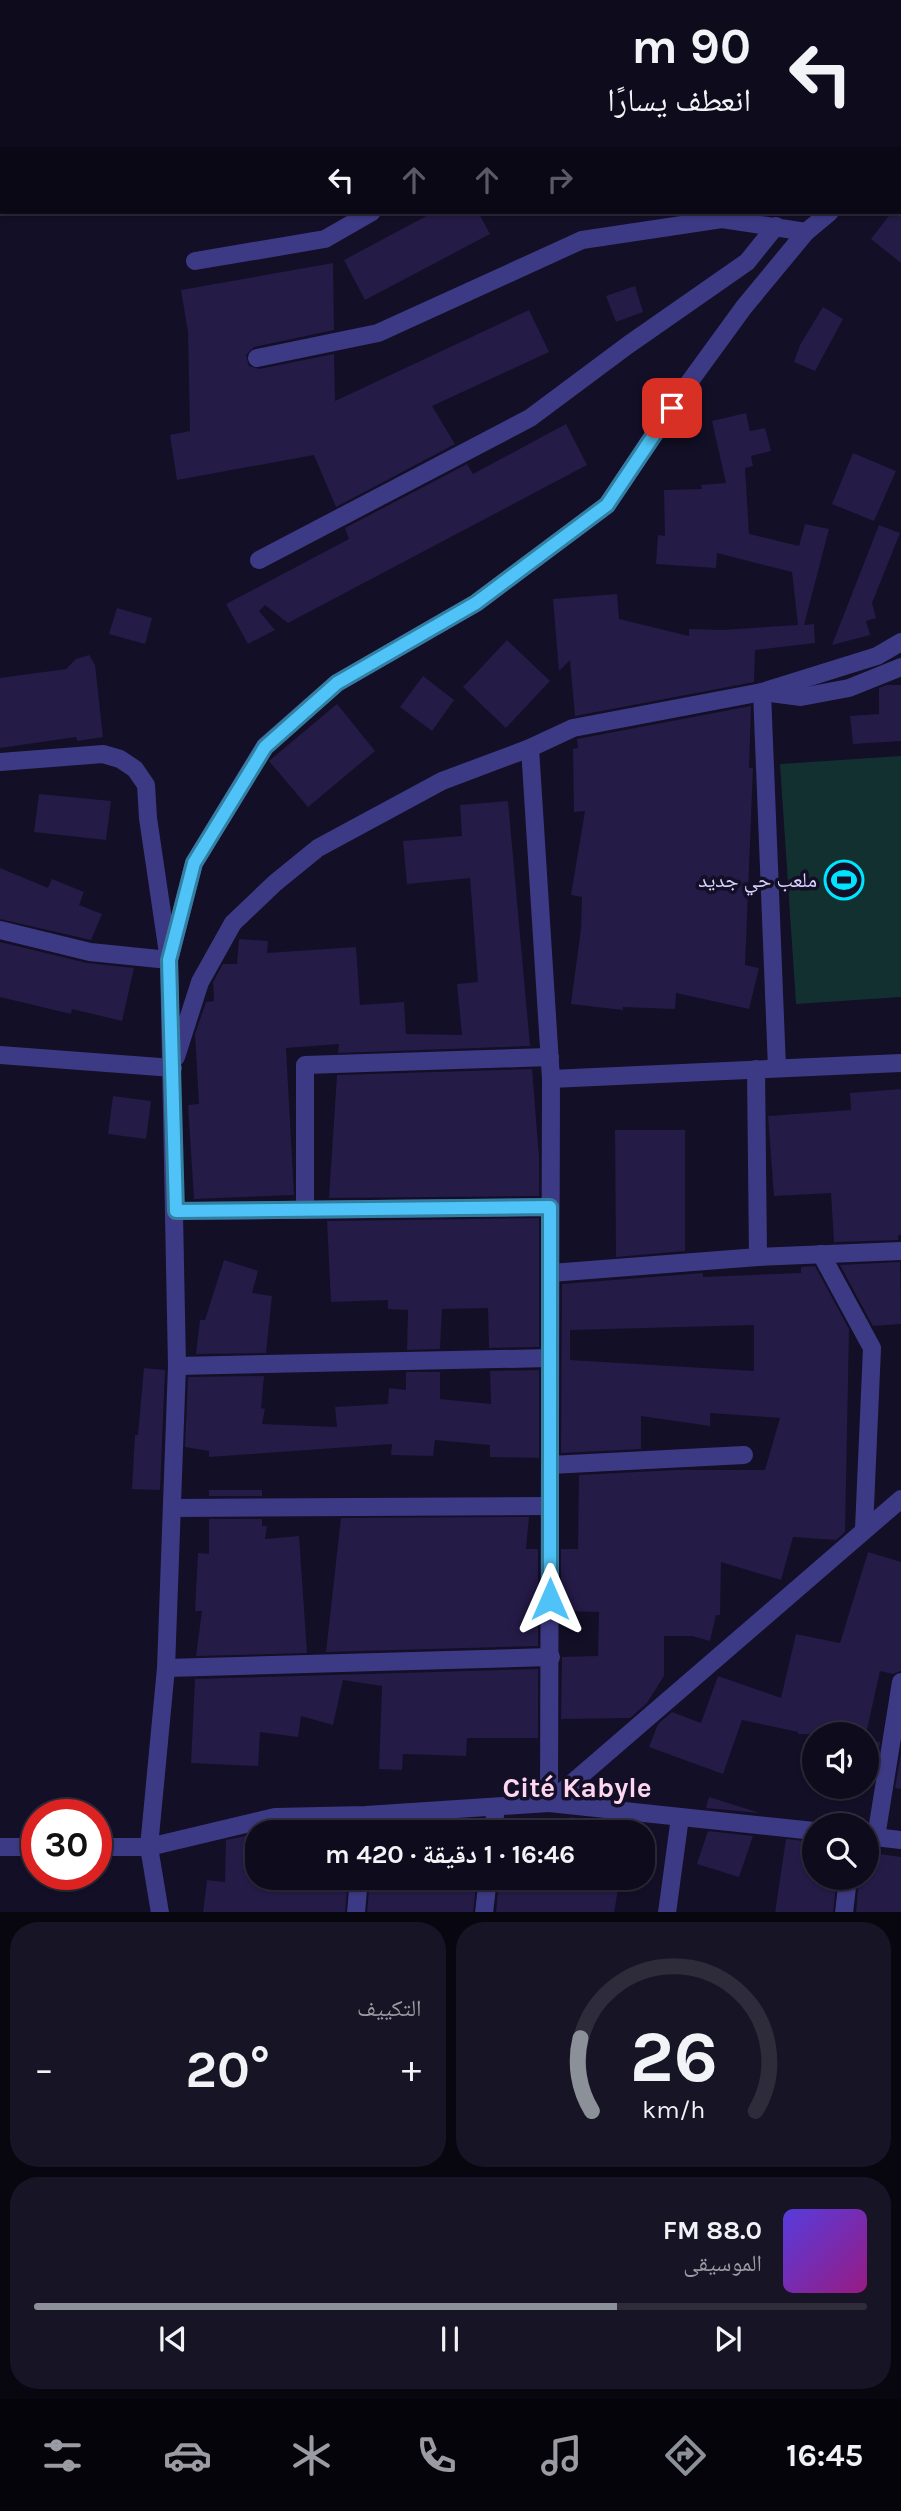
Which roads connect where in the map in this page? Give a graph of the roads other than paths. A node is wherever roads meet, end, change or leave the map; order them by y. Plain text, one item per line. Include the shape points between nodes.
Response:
1 (369, 214) edge
2 (828, 214) edge
3 (776, 226) junction
4 (806, 232) junction
5 (195, 261) dead end
6 (257, 358) dead end
7 (259, 560) dead end
8 (901, 642) edge
9 (901, 667) edge
10 (762, 692) junction
11 (530, 748) junction
12 (0, 762) edge
13 (0, 930) edge
14 (169, 960) junction
15 (0, 1055) edge
16 (550, 1057) junction
17 (901, 1063) edge
18 (173, 1068) junction
19 (777, 1068) junction
20 (756, 1069) junction
21 (551, 1079) junction
22 (550, 1207) junction
23 (305, 1210) junction
24 (176, 1211) junction
25 (901, 1251) edge
26 (821, 1254) junction
27 (758, 1258) junction
28 (551, 1273) junction
29 (550, 1358) junction
30 (177, 1366) junction
31 (744, 1455) dead end
32 (550, 1465) junction
33 (901, 1499) edge
34 (550, 1506) junction
35 (173, 1508) junction
36 (864, 1529) junction
37 (551, 1657) junction
38 (166, 1668) junction
39 (901, 1682) edge
40 (549, 1803) junction
41 (495, 1807) junction
42 (876, 1813) edge
43 (680, 1817) junction
44 (262, 1820) edge
45 (314, 1820) edge
46 (396, 1820) edge
47 (494, 1820) edge
48 (245, 1824) edge
49 (802, 1830) edge
50 (879, 1838) edge
51 (901, 1840) edge
52 (0, 1847) edge
53 (21, 1847) edge
54 (112, 1847) edge
55 (149, 1847) junction
56 (358, 1890) edge
57 (487, 1890) edge
58 (847, 1890) edge
59 (160, 1912) edge
60 (356, 1912) edge
61 (484, 1912) edge
62 (667, 1912) edge
63 (844, 1912) edge

1 - 5 street via 325,239
2 - 4 street
3 - 4 street
3 - 6 street via 722,219 582,240 378,333
3 - 7 street via 747,262 530,418
4 - 14 street via 744,306 607,505 476,603 337,683 265,747 194,863
8 - 10 street via 877,656
9 - 10 street via 849,688 813,695
10 - 11 street via 573,728
10 - 19 street
11 - 16 street
11 - 18 street via 442,781 318,848 275,883 233,923 200,982
12 - 14 street via 103,754 135,769 146,785
13 - 14 street via 90,952
14 - 18 street
15 - 18 street
16 - 21 street
16 - 23 street via 305,1065
17 - 19 street
18 - 24 street
19 - 20 street
20 - 21 street
20 - 27 street
21 - 22 street
22 - 23 street
22 - 28 street
23 - 24 street
24 - 30 street
25 - 26 street
26 - 27 street
26 - 36 street via 872,1348
27 - 28 street
28 - 29 street
29 - 30 street
29 - 32 street
30 - 35 street
31 - 32 street
32 - 34 street
33 - 36 street
34 - 35 street
34 - 37 street
35 - 38 street
36 - 40 street
37 - 38 street
37 - 40 street
38 - 55 street
39 - 42 street
40 - 41 street
40 - 43 street
41 - 46 street
41 - 47 street
43 - 49 street
43 - 62 street
44 - 45 street
48 - 55 street
50 - 51 street
52 - 53 street
54 - 55 street
55 - 59 street
56 - 60 street
57 - 61 street
58 - 63 street

